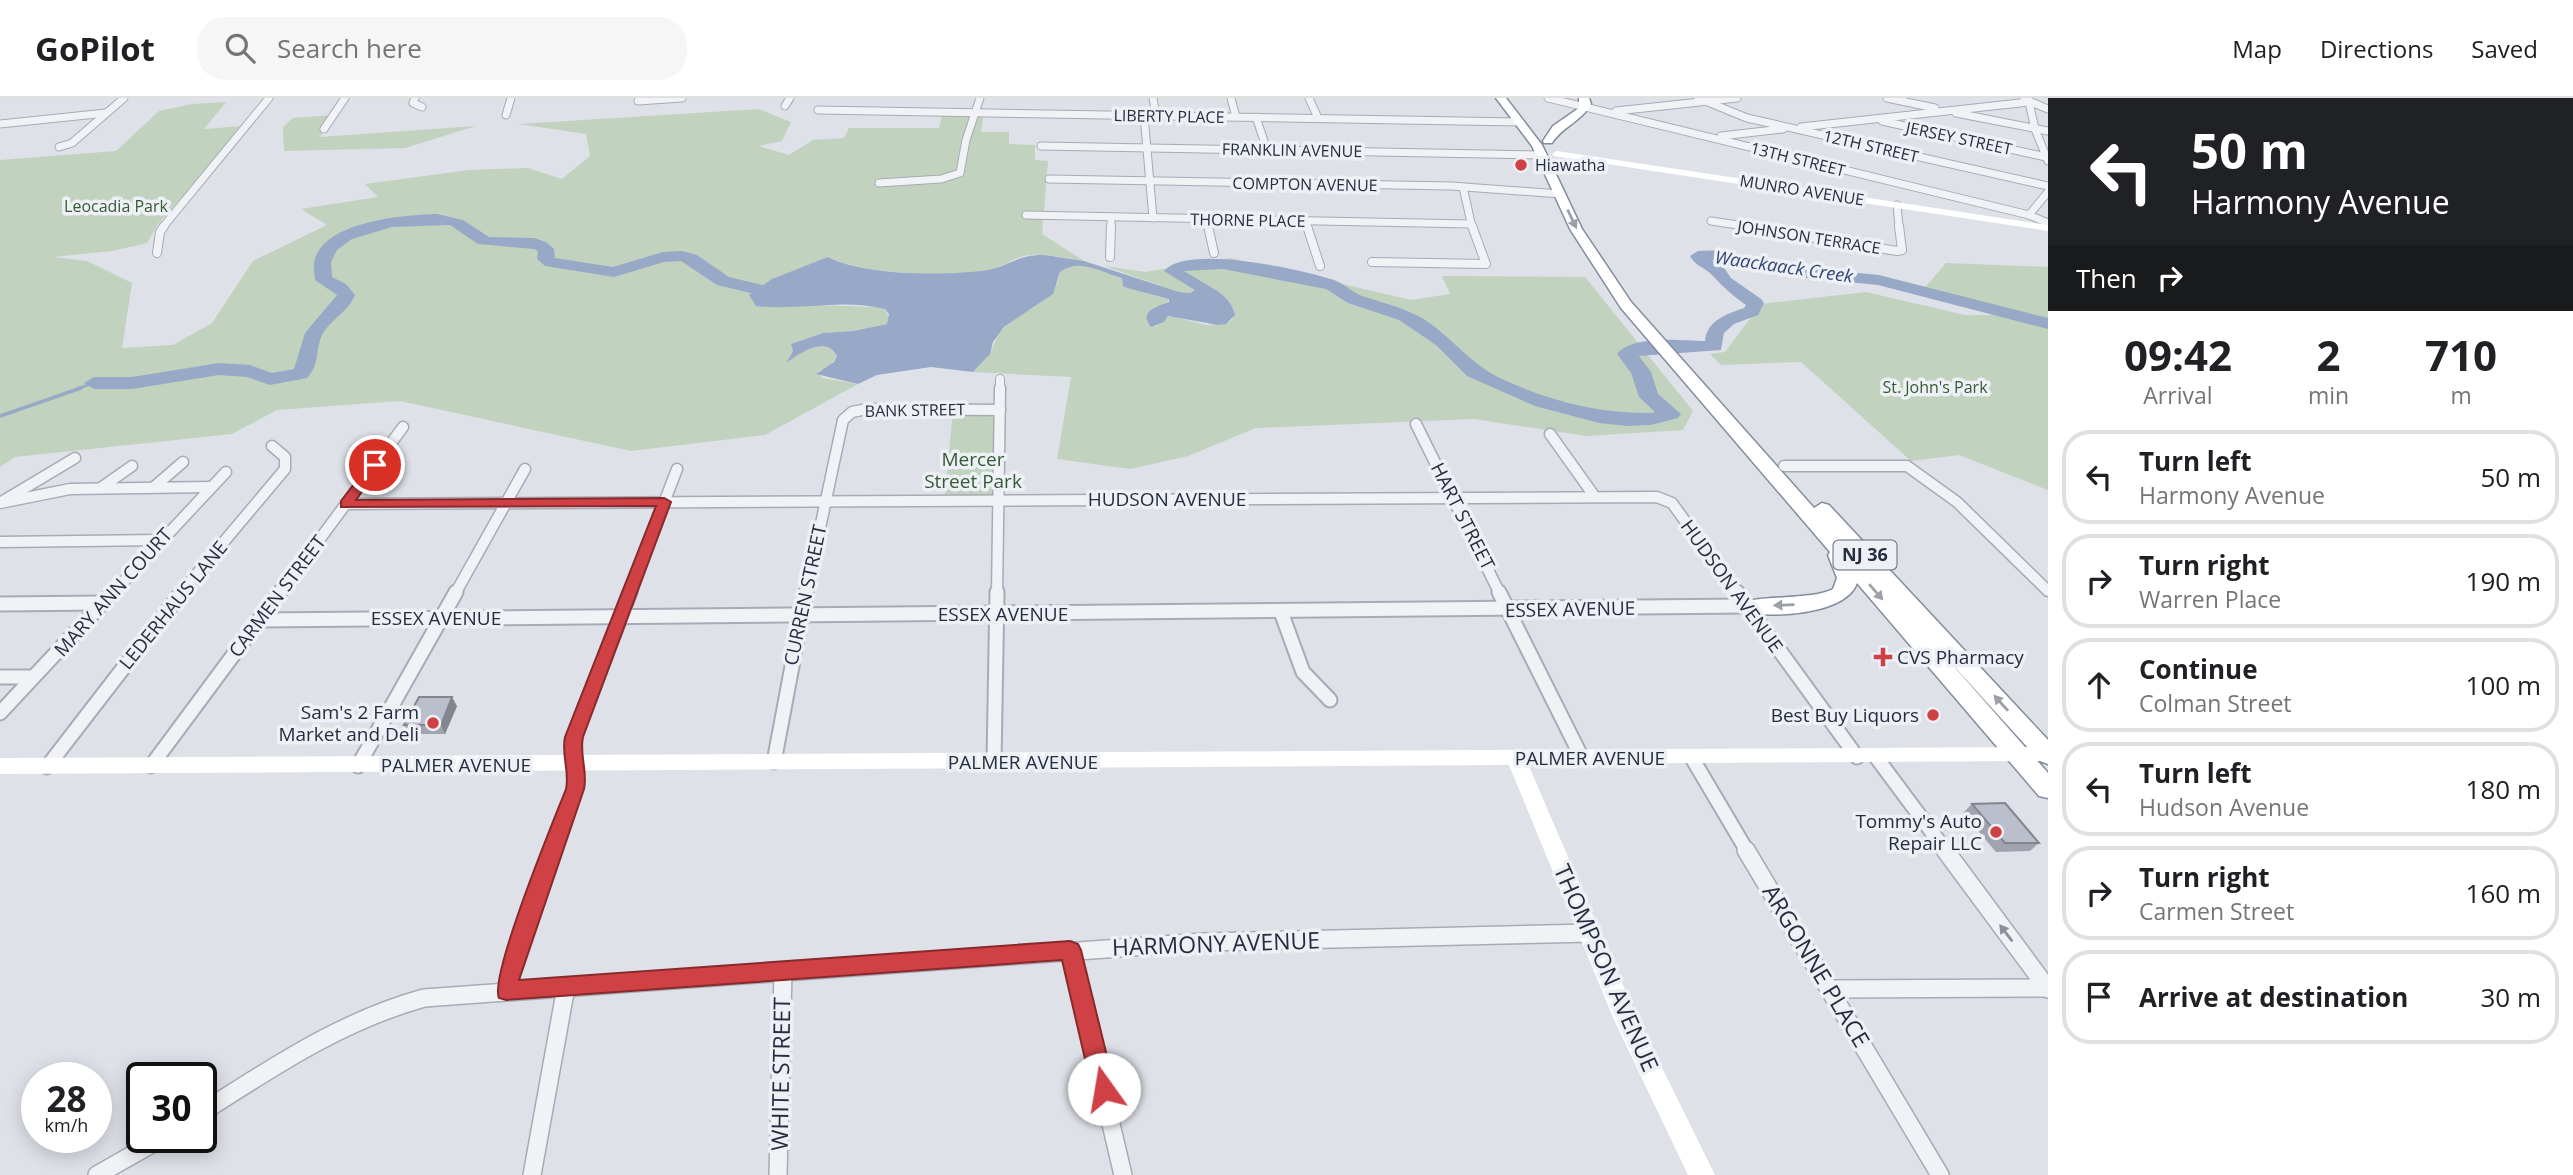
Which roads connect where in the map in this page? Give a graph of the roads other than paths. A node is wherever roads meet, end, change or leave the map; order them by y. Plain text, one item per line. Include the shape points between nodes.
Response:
1 (124, 98) edge
2 (269, 98) edge
3 (345, 98) edge
4 (415, 98) edge
5 (512, 98) edge
6 (682, 98) edge
7 (790, 98) edge
8 (980, 98) edge
9 (1153, 98) edge
10 (1231, 98) edge
11 (1309, 98) edge
12 (1501, 98) edge
13 (1514, 98) edge
14 (1548, 98) edge
15 (1737, 98) edge
16 (1887, 98) edge
17 (2020, 98) edge
18 (638, 100) edge
19 (1702, 100) edge
20 (2029, 100) edge
21 (1584, 103) edge
22 (785, 106) dead end
23 (422, 107) dead end
24 (2048, 108) edge
25 (818, 110) dead end
26 (1945, 110) junction
27 (637, 112) dead end
28 (976, 112) junction
29 (106, 113) junction
30 (1606, 113) junction
31 (506, 115) dead end
32 (1144, 115) junction
33 (1156, 115) junction
34 (1236, 117) junction
35 (1256, 117) junction
36 (1318, 118) junction
37 (1871, 119) junction
38 (1519, 122) junction
39 (0, 124) edge
40 (1792, 128) junction
41 (324, 129) dead end
42 (2035, 129) junction
43 (2048, 131) edge
44 (1710, 138) junction
45 (1548, 141) junction
46 (1041, 146) dead end
47 (59, 147) dead end
48 (1147, 148) junction
49 (1267, 150) junction
50 (1557, 154) junction
51 (1543, 155) junction
52 (2047, 159) edge
53 (1049, 179) dead end
54 (1150, 181) junction
55 (879, 183) dead end
56 (2048, 186) edge
57 (1463, 187) junction
58 (2048, 192) edge
59 (1560, 194) junction
60 (1897, 205) junction
61 (1026, 215) dead end
62 (2029, 215) junction
63 (1111, 217) junction
64 (1153, 218) junction
65 (1206, 219) junction
66 (1305, 221) junction
67 (1711, 221) dead end
68 (1471, 225) junction
69 (2048, 225) edge
70 (157, 253) dead end
71 (1214, 253) dead end
72 (1110, 257) dead end
73 (1372, 262) dead end
74 (1486, 264) joint
75 (1320, 266) dead end
76 (1671, 350) junction
77 (1000, 379) dead end
78 (1000, 410) junction
79 (1416, 424) dead end
80 (403, 427) dead end
81 (840, 430) joint
82 (1550, 434) dead end
83 (272, 446) dead end
84 (75, 458) dead end
85 (183, 462) dead end
86 (132, 466) dead end
87 (1784, 466) junction
88 (677, 468) dead end
89 (525, 469) dead end
90 (226, 472) dead end
91 (154, 487) junction
92 (211, 487) junction
93 (102, 488) junction
94 (1595, 497) junction
95 (1454, 498) junction
96 (998, 500) junction
97 (825, 501) junction
98 (664, 502) junction
99 (0, 503) edge
100 (507, 503) junction
101 (346, 504) junction
102 (160, 540) junction
103 (1831, 540) junction
104 (0, 542) edge
105 (2048, 591) edge
106 (103, 603) junction
107 (0, 604) edge
108 (1748, 606) junction
109 (1509, 611) junction
110 (1281, 612) junction
111 (997, 614) junction
112 (801, 615) junction
113 (621, 617) junction
114 (443, 618) junction
115 (259, 620) junction
116 (0, 677) edge
117 (33, 677) junction
118 (1330, 700) dead end
119 (0, 713) edge
120 (2048, 754) edge
121 (2018, 755) junction
122 (1866, 757) junction
123 (1582, 758) junction
124 (1692, 758) junction
125 (1516, 759) junction
126 (774, 762) junction
127 (994, 762) junction
128 (574, 765) junction
129 (0, 766) edge
130 (151, 766) junction
131 (358, 766) junction
132 (47, 767) junction
133 (2048, 789) edge
134 (1590, 933) junction
135 (1070, 950) junction
136 (783, 972) junction
137 (566, 987) junction
138 (2048, 988) edge
139 (1830, 989) junction
140 (506, 991) junction
141 (217, 1103) edge
142 (1109, 1114) joint
143 (136, 1153) edge
144 (1699, 1174) edge
145 (97, 1175) edge
146 (532, 1175) edge
147 (778, 1175) edge
148 (1123, 1175) edge
149 (1940, 1175) edge

1 - 29 street
2 - 70 street via 167,222 160,232
3 - 41 street
4 - 23 street via 412,103
5 - 31 street
6 - 18 street
7 - 22 street
8 - 28 street
9 - 33 street
10 - 34 street
11 - 36 street
12 - 38 highway, NJ 36
13 - 45 highway, NJ 36
14 - 21 street, 13TH STREET
15 - 19 street
16 - 26 street
17 - 20 street
18 - 27 street
19 - 30 street
19 - 40 street, 12TH STREET
20 - 24 street
20 - 26 street
20 - 42 street
21 - 30 street, 13TH STREET
21 - 45 highway via 1556,127
25 - 28 street, LIBERTY PLACE
26 - 37 street
26 - 42 street
28 - 32 street, LIBERTY PLACE
28 - 55 street via 958,175
29 - 39 street
29 - 47 street via 72,144
30 - 44 street, 13TH STREET
32 - 33 street, LIBERTY PLACE
32 - 48 street
33 - 34 street, LIBERTY PLACE
34 - 35 street, LIBERTY PLACE
35 - 36 street, LIBERTY PLACE
35 - 49 street
36 - 38 street, LIBERTY PLACE
37 - 40 street
37 - 52 street, JERSEY STREET
38 - 51 highway, NJ 36
40 - 44 street
40 - 56 street, 12TH STREET
42 - 43 street
42 - 52 street
44 - 62 street, 13TH STREET
45 - 50 highway, NJ 36
46 - 48 street, FRANKLIN AVENUE
48 - 49 street, FRANKLIN AVENUE
48 - 54 street
49 - 51 street, FRANKLIN AVENUE
50 - 60 street, MUNRO AVENUE
50 - 76 highway, NJ 36 via 1598,243
51 - 59 highway, NJ 36
53 - 54 street, COMPTON AVENUE
54 - 57 street, COMPTON AVENUE
54 - 64 street
57 - 59 street, COMPTON AVENUE
57 - 68 street
58 - 62 street
59 -> 76 highway, NJ 36 via 1609,282
60 - 67 street, JOHNSON TERRACE via 1902,250 1897,251
60 - 69 street, MUNRO AVENUE
61 - 63 street, THORNE PLACE
62 - 69 street, 13TH STREET
63 - 64 street, THORNE PLACE
63 - 72 street
64 - 65 street, THORNE PLACE
65 - 66 street, THORNE PLACE
65 - 71 street
66 - 68 street, THORNE PLACE
66 - 75 street
68 - 74 street
73 - 74 street
76 - 87 highway, NJ 36
76 - 103 highway, NJ 36
77 - 78 street
78 - 81 street, BANK STREET via 867,408 847,416
78 - 96 street
79 - 95 street, HART STREET
80 - 101 street, CARMEN STREET
81 - 97 street, CURREN STREET
82 - 94 street
83 - 132 street, LEDERHAUS LANE via 285,457 285,468 148,632
84 - 99 street
85 - 91 street
86 - 93 street
87 - 105 street via 1907,466 1917,470
120 -> 87 highway, NJ 36
88 - 98 street
89 - 100 street
90 - 92 street, MARY ANN COURT
91 - 92 street
91 - 93 street
92 - 102 street, MARY ANN COURT
93 - 99 street via 69,489
94 - 95 street, HUDSON AVENUE
94 - 108 street, HUDSON AVENUE via 1668,500
95 - 96 street, HUDSON AVENUE
95 - 109 street, HART STREET
96 - 97 street, HUDSON AVENUE
96 - 111 street
97 - 98 street, HUDSON AVENUE
97 - 112 street, CURREN STREET
98 - 100 street, HUDSON AVENUE
98 - 113 street
100 - 101 street, HUDSON AVENUE
100 - 114 street
101 - 115 street, CARMEN STREET
102 - 104 street
102 - 106 street, MARY ANN COURT
103 -> 108 highway via 1847,579 1838,596 1813,604
103 -> 121 highway, NJ 36
106 - 107 street
106 - 117 street, MARY ANN COURT
108 - 109 street, ESSEX AVENUE
108 - 122 street, HUDSON AVENUE
109 - 110 street, ESSEX AVENUE
109 - 123 street, HART STREET
110 - 111 street, ESSEX AVENUE
110 - 118 street via 1297,667 1308,683
111 - 112 street, ESSEX AVENUE
111 - 127 street
112 - 113 street, ESSEX AVENUE
112 - 126 street, CURREN STREET
113 - 114 street, ESSEX AVENUE
113 - 128 street via 574,737
114 - 115 street, ESSEX AVENUE
114 - 131 street
115 - 130 street, CARMEN STREET
116 - 117 street
117 - 119 street, MARY ANN COURT
120 - 121 street, PALMER AVENUE
121 - 122 street, PALMER AVENUE
121 - 133 highway, NJ 36
122 - 124 street, PALMER AVENUE
138 -> 122 street, HUDSON AVENUE
123 - 124 street, PALMER AVENUE
123 - 125 street, PALMER AVENUE
124 - 139 street, ARGONNE PLACE
125 - 127 street, PALMER AVENUE
125 - 134 street, THOMPSON AVENUE
126 - 127 street, PALMER AVENUE
126 - 128 street, PALMER AVENUE
128 - 131 street, PALMER AVENUE
128 - 140 street via 575,789 514,956
129 - 132 street, PALMER AVENUE
130 - 131 street, PALMER AVENUE
130 - 132 street, PALMER AVENUE
134 - 135 street, HARMONY AVENUE via 1203,942
134 - 144 street, THOMPSON AVENUE
135 - 136 street, HARMONY AVENUE
135 - 142 street
136 - 137 street, HARMONY AVENUE
136 - 147 street, WHITE STREET
137 - 140 street, HARMONY AVENUE
137 - 146 street
138 - 139 street
139 - 149 street, ARGONNE PLACE
140 - 141 street, HARMONY AVENUE via 424,998 362,1016
142 - 148 street
143 - 145 street

